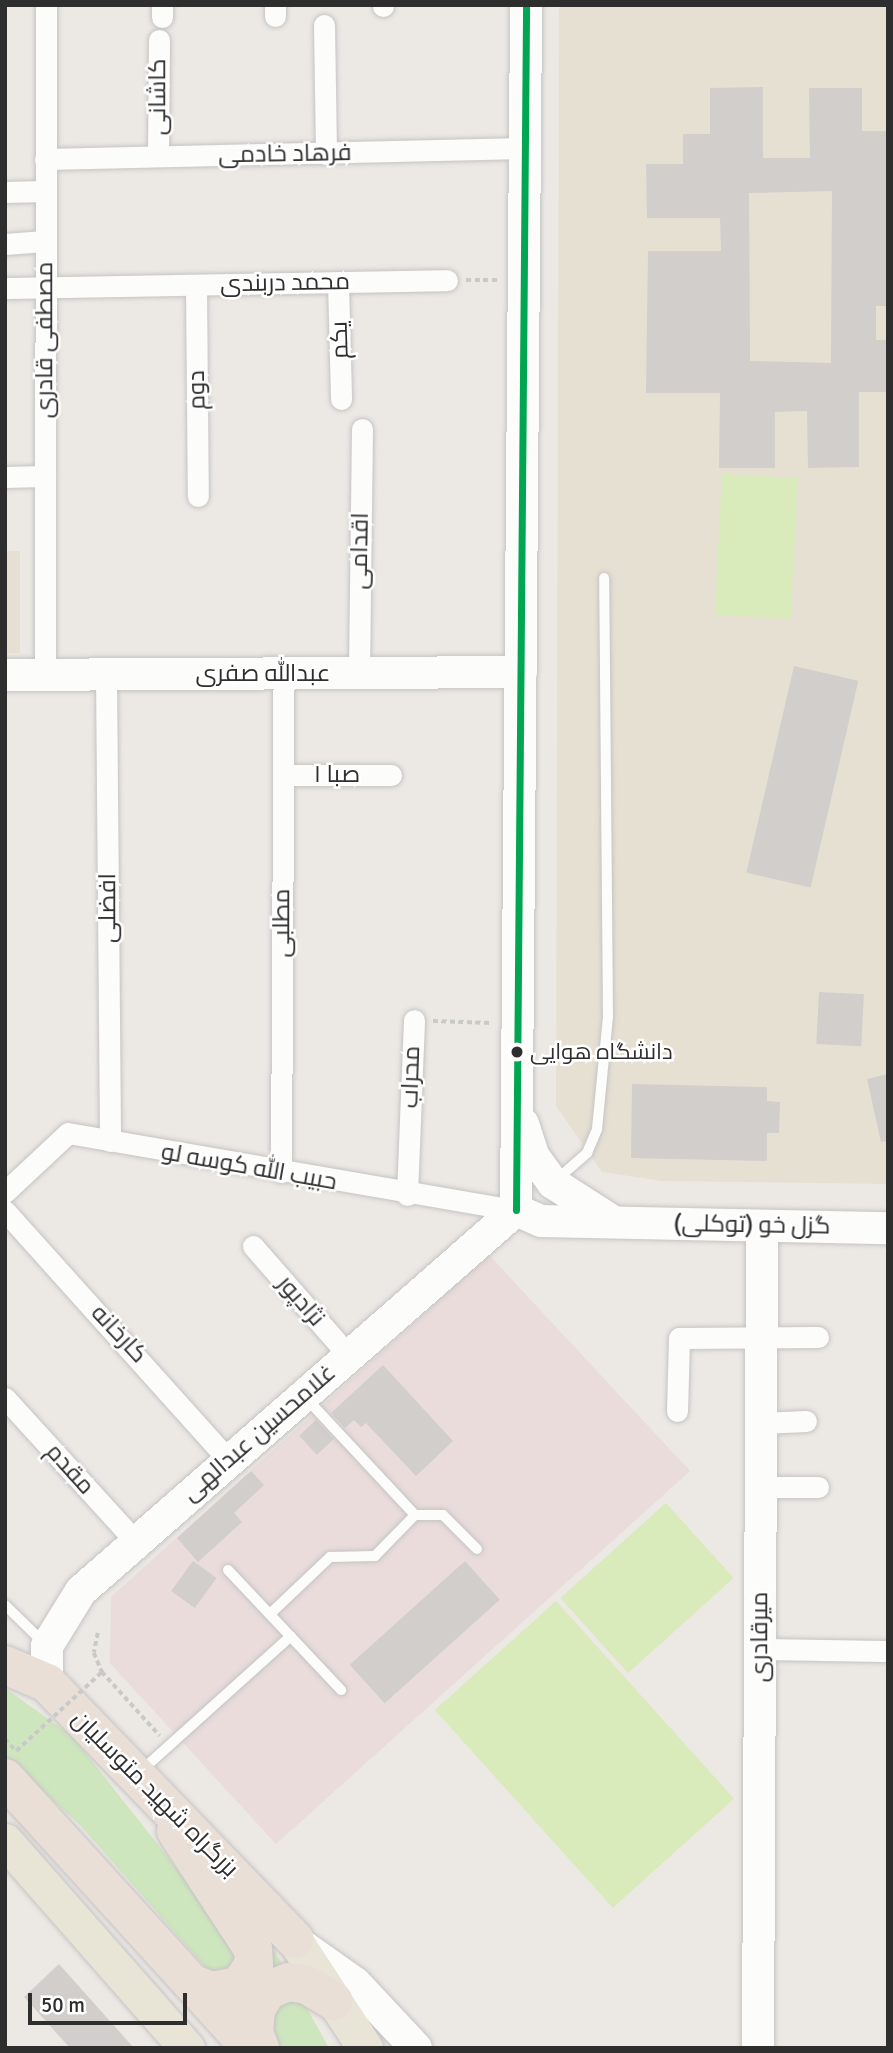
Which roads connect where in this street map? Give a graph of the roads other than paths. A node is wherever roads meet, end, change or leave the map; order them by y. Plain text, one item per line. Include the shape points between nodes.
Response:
1 (46, 5) edge
2 (526, 5) edge
3 (324, 25) dead end
4 (159, 40) dead end
5 (525, 148) junction
6 (326, 154) junction
7 (158, 155) junction
8 (45, 159) junction
9 (46, 191) junction
10 (5, 192) edge
11 (46, 241) junction
12 (5, 244) edge
13 (447, 280) road end
14 (338, 282) junction
15 (195, 285) junction
16 (5, 288) edge
17 (45, 288) junction
18 (341, 399) dead end
19 (362, 429) dead end
20 (45, 476) junction
21 (5, 477) edge
22 (198, 496) dead end
23 (604, 578) dead end
24 (521, 672) junction
25 (359, 673) junction
26 (284, 674) junction
27 (5, 675) edge
28 (45, 675) junction
29 (106, 675) junction
30 (283, 775) junction
31 (391, 775) dead end
32 (414, 1020) road end
33 (517, 1105) junction
34 (110, 1141) junction
35 (281, 1172) junction
36 (553, 1183) junction
37 (5, 1192) edge
38 (407, 1195) junction
39 (516, 1210) junction
40 (5, 1211) edge
41 (616, 1223) junction
42 (762, 1226) junction
43 (888, 1228) edge
44 (253, 1246) dead end
45 (818, 1337) dead end
46 (761, 1339) junction
47 (348, 1355) junction
48 (303, 1395) junction
49 (5, 1398) edge
50 (677, 1411) dead end
51 (806, 1421) dead end
52 (761, 1423) junction
53 (229, 1461) junction
54 (761, 1486) junction
55 (818, 1487) dead end
56 (415, 1515) junction
57 (135, 1541) junction
58 (477, 1549) dead end
59 (228, 1570) dead end
60 (5, 1605) edge
61 (270, 1614) junction
62 (291, 1636) junction
63 (760, 1649) junction
64 (888, 1651) edge
65 (5, 1665) edge
66 (47, 1665) junction
67 (341, 1690) dead end
68 (134, 1777) junction
69 (5, 1778) edge
70 (165, 1811) junction
71 (5, 1841) edge
72 (293, 1939) junction
73 (196, 1985) junction
74 (334, 2001) junction
75 (187, 2048) edge
76 (251, 2048) edge
77 (260, 2048) edge
78 (365, 2048) edge
79 (416, 2048) edge
80 (758, 2048) edge

1 - 8 street, مصطفی قادری
2 - 5 main road
3 - 6 street
4 - 7 street, کاشانی
5 - 6 street, فرهاد خادمی
5 - 24 main road
6 - 7 street, فرهاد خادمی
7 - 8 street, فرهاد خادمی
8 - 9 street, مصطفی قادری
9 - 10 street
9 - 11 street, مصطفی قادری
11 - 12 street
11 - 17 street, مصطفی قادری
13 - 14 street, محمد دربندی
14 - 15 street, محمد دربندی
14 - 18 street, یکم
15 - 17 street, محمد دربندی
15 - 22 street, دوم
16 - 17 street, محمد دربندی
17 - 20 street, مصطفی قادری
19 - 25 street, اقدامی
20 - 21 street
20 - 28 street, مصطفی قادری
23 - 36 lane via 608,1016 597,1129 587,1153
24 - 25 main road, عبدالله صفری
24 - 33 main road
25 - 26 main road, عبدالله صفری
26 - 29 main road, عبدالله صفری
26 - 30 street, مطلبی
27 - 28 main road, عبدالله صفری
28 - 29 main road, عبدالله صفری
29 - 34 street, افضلی
30 - 31 street, صبا ۱
30 - 35 street, مطلبی
32 - 38 street, محراب
33 - 36 main road via 534,1157
33 - 39 main road
34 - 35 street, حبیب الله کوسه لو
34 - 37 street, حبیب الله کوسه لو via 68,1133
35 - 38 street, حبیب الله کوسه لو
36 - 41 main road
38 - 39 street, حبیب الله کوسه لو
39 - 41 main road, گزل خو (توکلی) via 541,1222
39 - 47 main road, غلامحسین عبدالهی
40 - 53 street, کارخانه
41 - 42 main road, گزل خو (توکلی)
42 - 43 main road, گزل خو (توکلی)
42 - 46 main road, میرقادری
44 - 47 street, نژادپور
45 - 46 street
46 - 50 street via 679,1338
46 - 52 main road, میرقادری
47 - 48 main road, غلامحسین عبدالهی
48 - 53 main road, غلامحسین عبدالهی
48 - 56 lane
49 - 57 street, مقدم
51 - 52 street
52 - 54 main road, میرقادری
53 - 57 main road, غلامحسین عبدالهی
54 - 55 street
54 - 63 main road, میرقادری
56 - 58 lane via 443,1515
56 - 61 lane via 374,1556 330,1557
57 - 66 main road, غلامحسین عبدالهی via 82,1591
59 - 61 lane
60 - 66 lane
61 - 62 lane
62 - 67 lane
62 - 68 lane
63 - 64 street
63 - 80 main road, میرقادری
65 - 66 highway, بزرگراه شهید متوسلیان
66 - 68 highway, بزرگراه شهید متوسلیان
68 - 70 highway, بزرگراه شهید متوسلیان
69 - 73 highway
70 - 72 highway, بزرگراه شهید متوسلیان via 222,1858
70 - 73 highway via 197,1871 253,1949 249,1977 239,1986 229,1991
71 - 75 main road
72 - 74 main road
72 - 79 main road via 355,1983
73 - 76 highway
74 - 77 highway via 307,1985 289,1982 268,1990 256,2009 254,2032
74 - 78 main road

